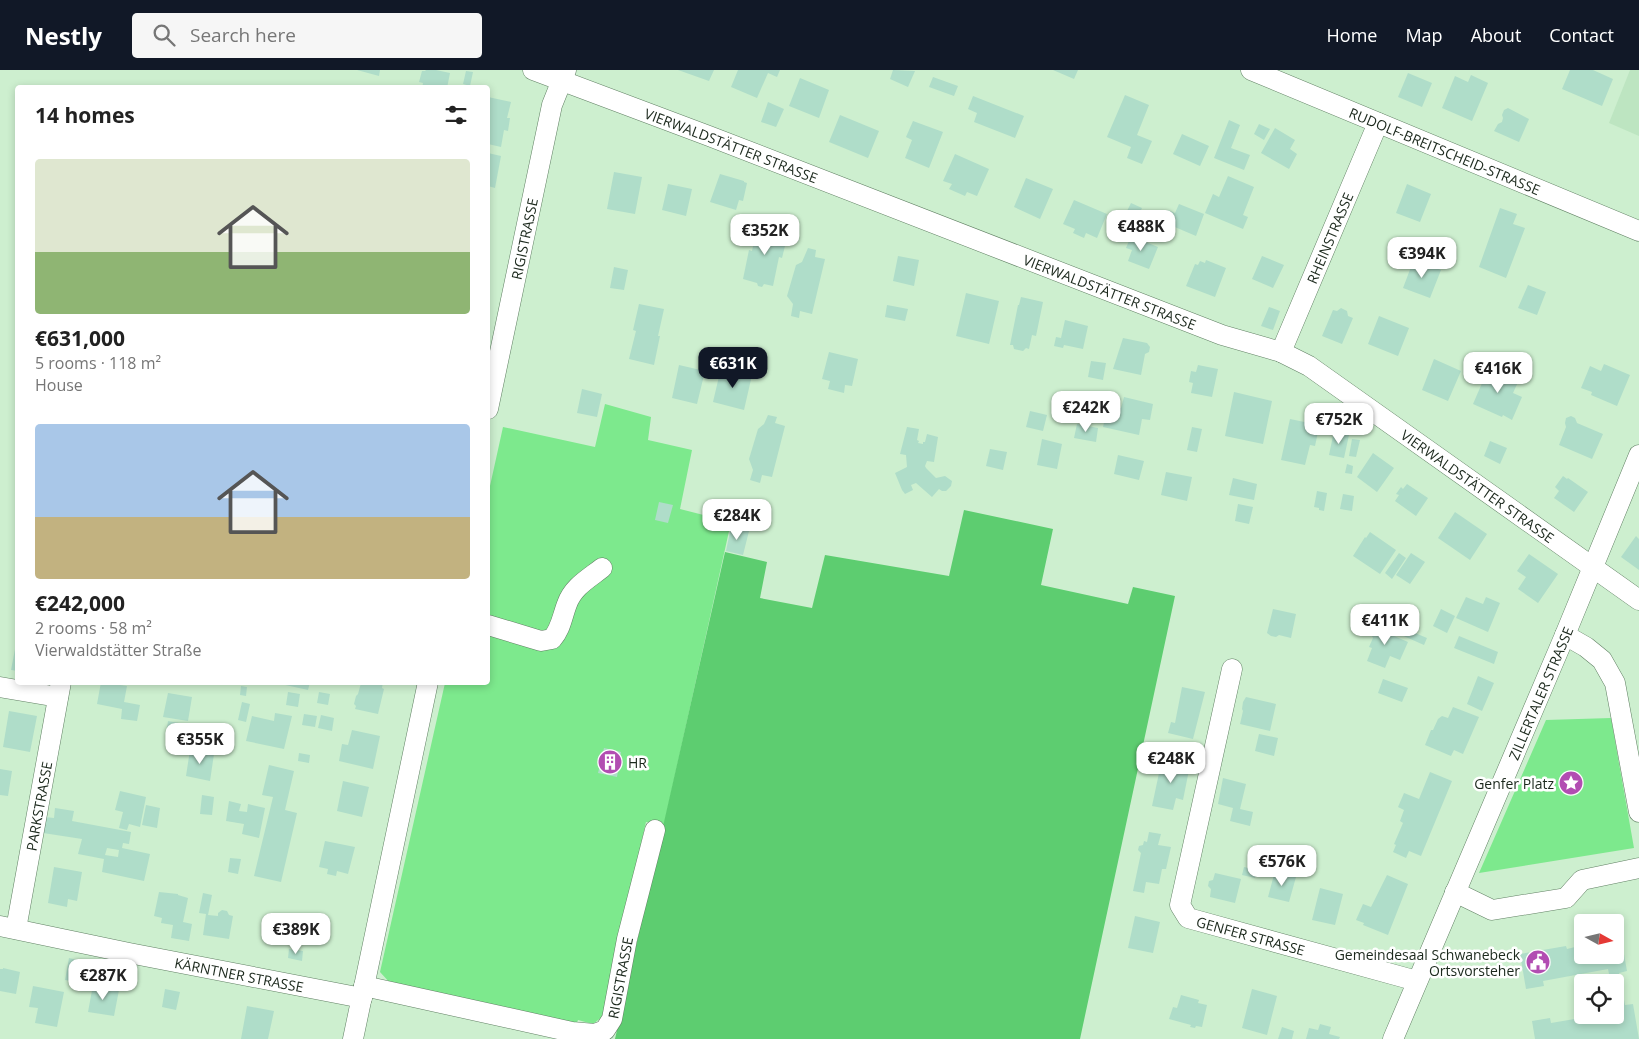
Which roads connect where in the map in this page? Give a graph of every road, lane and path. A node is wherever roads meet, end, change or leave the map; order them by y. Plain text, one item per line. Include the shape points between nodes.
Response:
1 (533, 70) edge
2 (1251, 70) edge
3 (564, 75) edge
4 (1378, 123) junction
5 (1639, 231) edge
6 (1281, 352) junction
7 (490, 400) edge
8 (1639, 456) edge
9 (1592, 567) junction
10 (602, 568) dead end
11 (1639, 600) edge
12 (490, 626) edge
13 (1565, 635) junction
14 (1232, 669) dead end
15 (427, 685) edge
16 (0, 687) edge
17 (60, 690) edge
18 (1639, 812) edge
19 (654, 830) dead end
20 (1639, 868) edge
21 (1455, 892) junction
22 (8, 927) edge
23 (1417, 981) junction
24 (363, 992) junction
25 (353, 1039) edge
26 (1392, 1039) edge

1 - 3 street, VIERWALDSTÄTTER STRASSE
2 - 4 street, RUDOLF-BREITSCHEID-STRASSE
3 - 6 street, VIERWALDSTÄTTER STRASSE via 709,136 1222,336
3 - 7 street, RIGISTRASSE via 552,105
4 - 5 street, RUDOLF-BREITSCHEID-STRASSE
4 - 6 street, RHEINSTRASSE
6 - 9 street, VIERWALDSTÄTTER STRASSE via 1309,366
8 - 9 street, ZILLERTALER STRASSE
9 - 11 street, VIERWALDSTÄTTER STRASSE
9 - 13 street, ZILLERTALER STRASSE
10 - 12 street via 575,588 558,632 552,639 541,641
13 - 18 street via 1602,660 1615,683
13 - 21 street, ZILLERTALER STRASSE
14 - 23 street, GENFER STRASSE via 1180,905 1188,918
15 - 24 street
16 - 17 street
17 - 22 street, PARKSTRASSE
19 - 24 street, RIGISTRASSE via 627,939 612,1019 605,1030 595,1034 572,1032
20 - 21 street via 1582,880 1566,898 1492,910
21 - 23 street, ZILLERTALER STRASSE
22 - 24 street, KÄRNTNER STRASSE via 129,953
23 - 26 street, ZILLERTALER STRASSE
24 - 25 street

